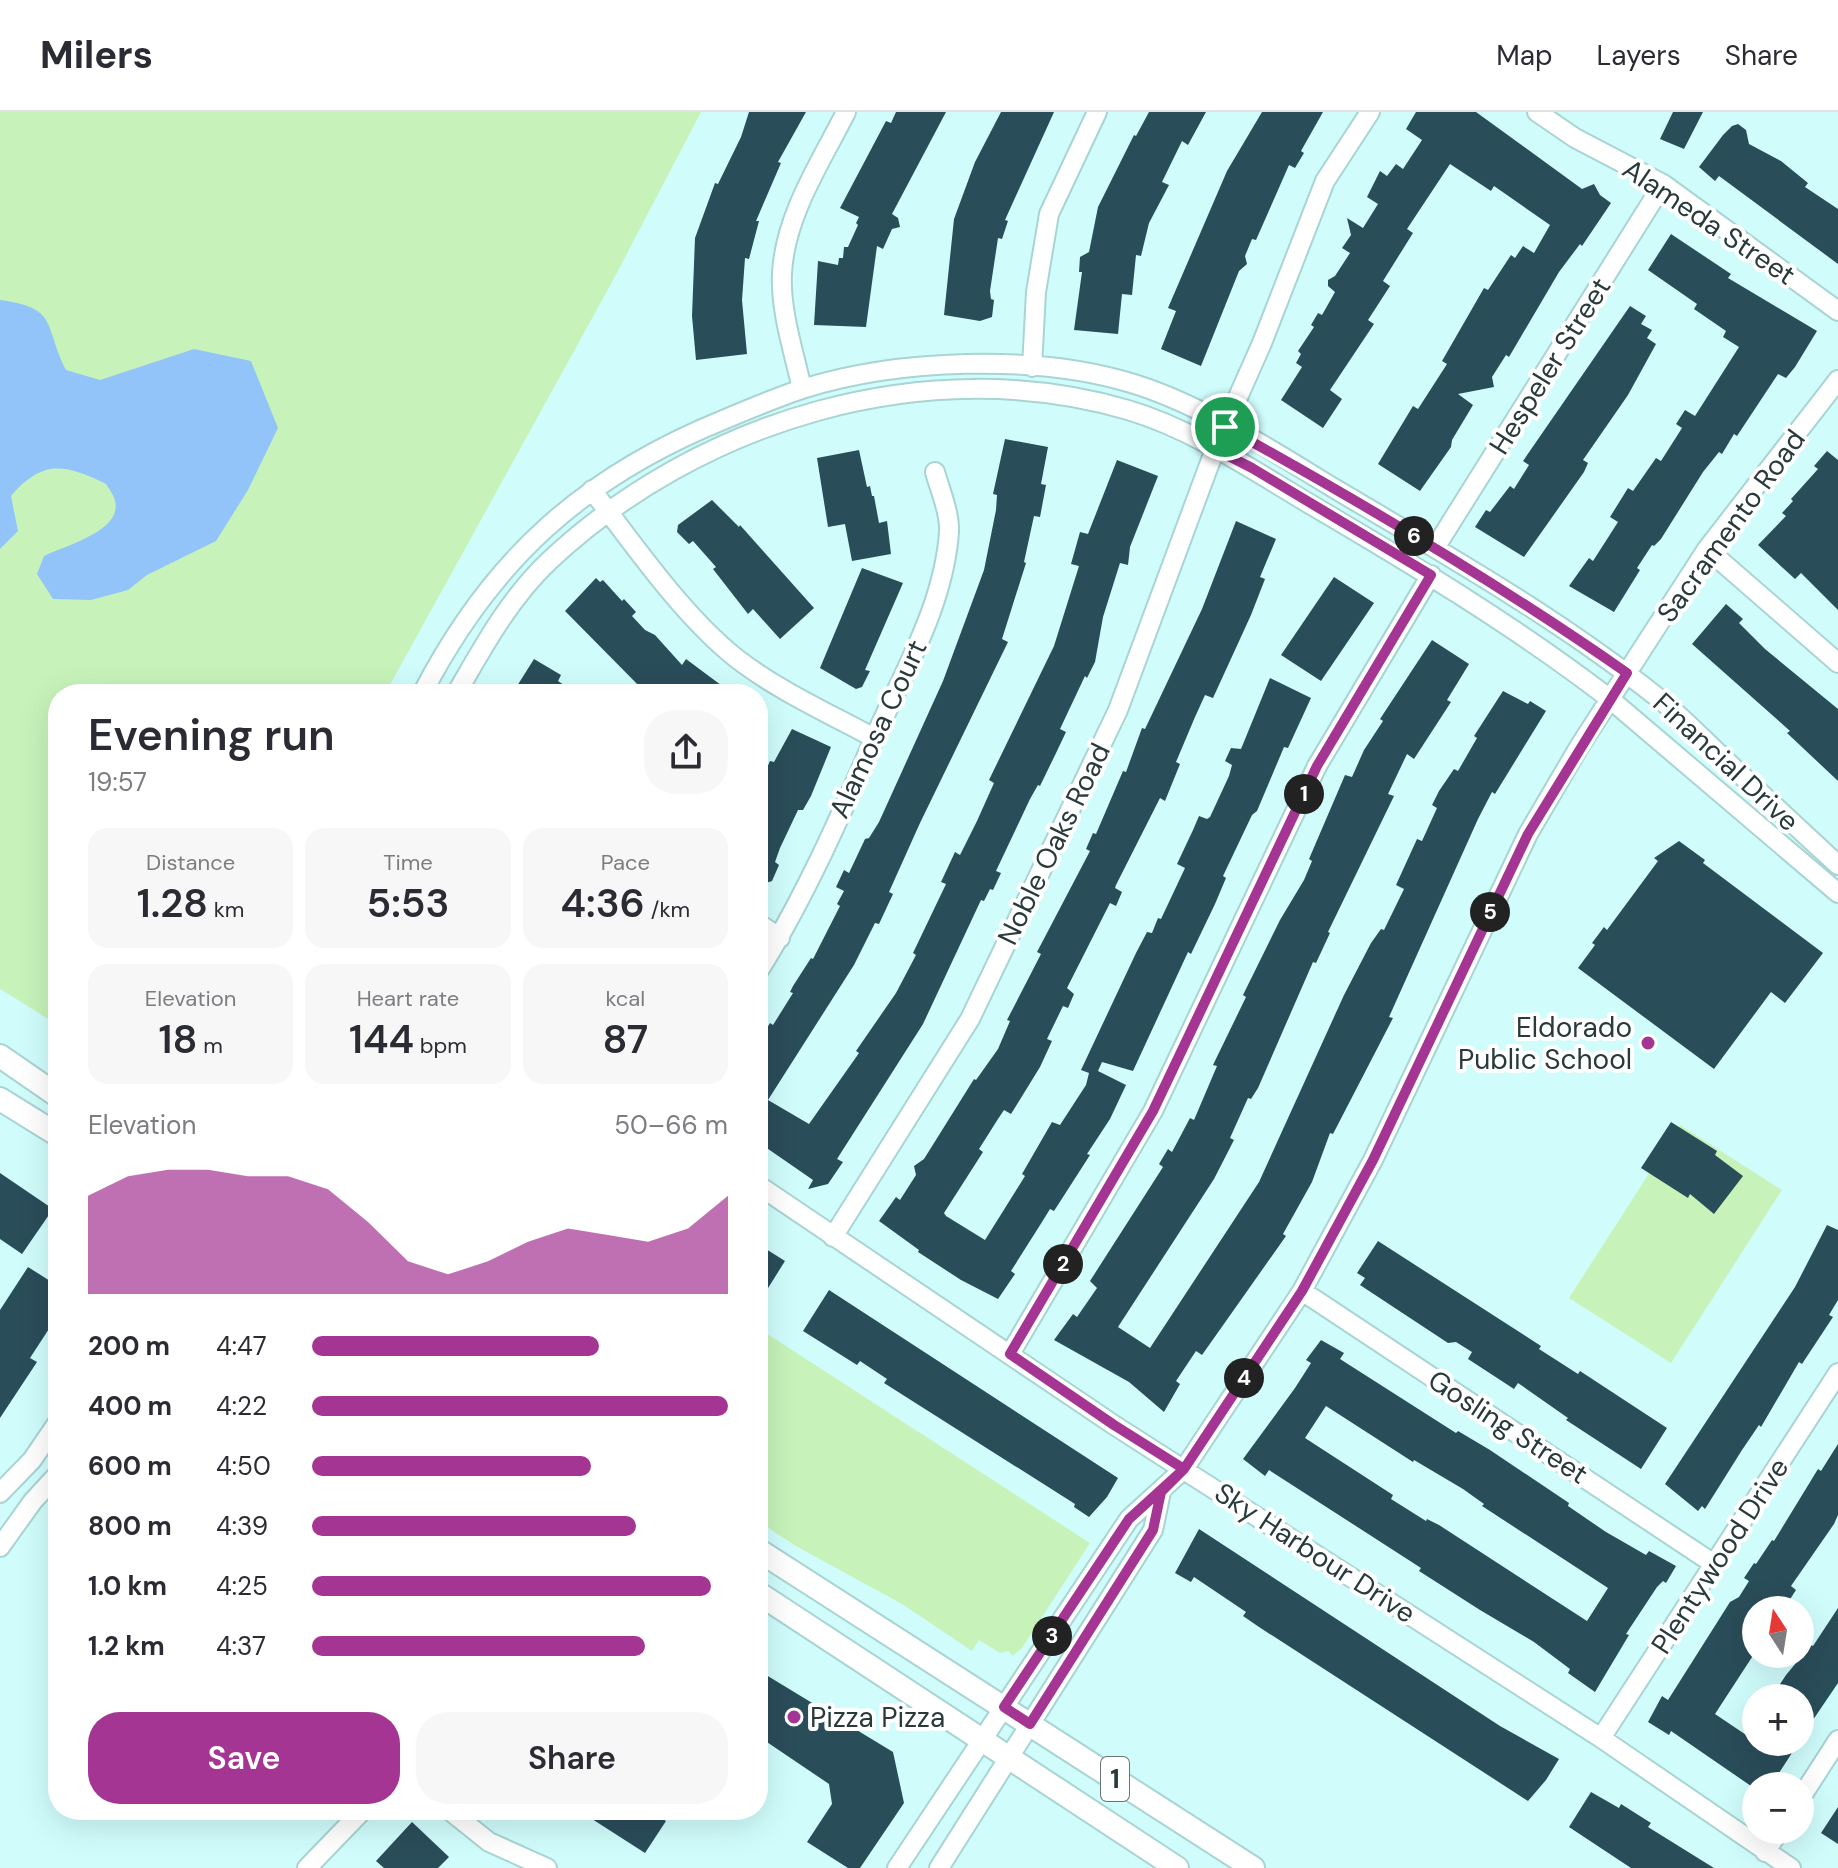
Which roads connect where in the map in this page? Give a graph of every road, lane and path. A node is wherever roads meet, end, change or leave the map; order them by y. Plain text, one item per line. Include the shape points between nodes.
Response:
1 (846, 112) edge
2 (1097, 112) edge
3 (1370, 112) edge
4 (1537, 112) edge
5 (1663, 184) junction
6 (1838, 311) edge
7 (1032, 367) junction
8 (1838, 380) edge
9 (802, 389) junction
10 (1225, 427) junction
11 (1215, 449) junction
12 (935, 472) dead end
13 (592, 490) junction
14 (610, 513) junction
15 (1435, 548) junction
16 (1707, 549) junction
17 (1431, 575) junction
18 (1838, 663) edge
19 (1627, 673) junction
20 (428, 684) edge
21 (462, 684) edge
22 (1610, 699) junction
23 (874, 738) junction
24 (1838, 865) edge
25 (1838, 893) edge
26 (768, 930) edge
27 (780, 938) junction
28 (768, 957) edge
29 (0, 1056) edge
30 (48, 1089) edge
31 (0, 1099) edge
32 (48, 1129) edge
33 (768, 1192) edge
34 (833, 1237) junction
35 (1302, 1291) junction
36 (1010, 1354) junction
37 (1838, 1373) edge
38 (48, 1437) edge
39 (32, 1460) junction
40 (1184, 1469) junction
41 (48, 1471) edge
42 (48, 1486) edge
43 (1161, 1492) junction
44 (0, 1493) edge
45 (0, 1547) edge
46 (768, 1556) edge
47 (1714, 1564) junction
48 (768, 1600) edge
49 (1004, 1707) junction
50 (1030, 1724) junction
51 (1601, 1738) junction
52 (981, 1739) junction
53 (1838, 1740) edge
54 (1009, 1758) junction
55 (1814, 1777) edge
56 (353, 1820) edge
57 (462, 1820) edge
58 (1770, 1844) edge
59 (1765, 1852) junction
60 (307, 1868) edge
61 (547, 1868) edge
62 (897, 1868) edge
63 (939, 1868) edge
64 (1177, 1868) edge
65 (1253, 1868) edge
66 (1791, 1868) edge

1 - 9 street via 791,224 782,273
2 - 7 street via 1049,214 1036,292
3 - 10 street, Noble Oaks Road via 1325,181
4 - 5 street, Alameda Street
5 - 6 street, Alameda Street
5 - 15 street, Hespeler Street
7 - 9 street, Financial Drive via 885,371
7 - 10 street, Financial Drive via 1130,383
8 - 16 street, Sacramento Road
9 - 13 street, Financial Drive via 682,436
10 - 11 street, Noble Oaks Road
10 - 15 street, Financial Drive
11 - 14 street, Financial Drive via 1129,410 1060,395 926,391 830,408 758,431 694,458
11 - 17 street, Financial Drive
11 - 34 street, Noble Oaks Road via 1118,710 977,1005
12 - 23 street, Alamosa Court via 949,528 944,567 933,609
13 - 14 street
13 - 20 street, Financial Drive via 531,538 470,613
14 - 21 street, Financial Drive via 547,563 505,610
14 - 23 street via 702,626 735,657
15 - 19 street, Financial Drive
16 - 18 street
16 - 19 street, Sacramento Road
17 - 22 street, Financial Drive
17 - 36 street via 1317,766 1153,1111
19 - 22 street, Sacramento Road
19 - 24 street, Financial Drive
22 - 25 street, Financial Drive
22 - 35 street, Sacramento Road via 1528,834 1373,1160
23 - 27 street, Alamosa Court
26 - 27 street
27 - 28 street, Alamosa Court
29 - 30 main road
31 - 32 main road
33 - 34 street, Sky Harbour Drive
34 - 36 street, Sky Harbour Drive
35 - 40 street, Sacramento Road
35 - 47 street, Gosling Street
36 - 40 street, Sky Harbour Drive
37 - 47 street, Plentywood Drive
38 - 39 street
39 - 41 street
39 - 44 street
40 - 43 street, Sacramento Road
40 - 51 street, Sky Harbour Drive
42 - 45 street
43 - 49 street, Sacramento Road via 1129,1519
43 - 50 street via 1153,1530
46 - 49 main road, 1
47 - 51 street, Plentywood Drive
48 - 52 main road, 1
49 - 50 main road, 1
49 - 52 street, Sacramento Road
50 - 54 street
50 - 65 main road, 1
51 - 59 street, Sky Harbour Drive
52 - 54 main road, 1
52 - 62 street, Sacramento Road
53 - 55 street
54 - 63 street
54 - 64 main road, 1
56 - 60 street
57 - 61 street via 489,1842
58 - 59 street
59 - 66 street, Sky Harbour Drive

